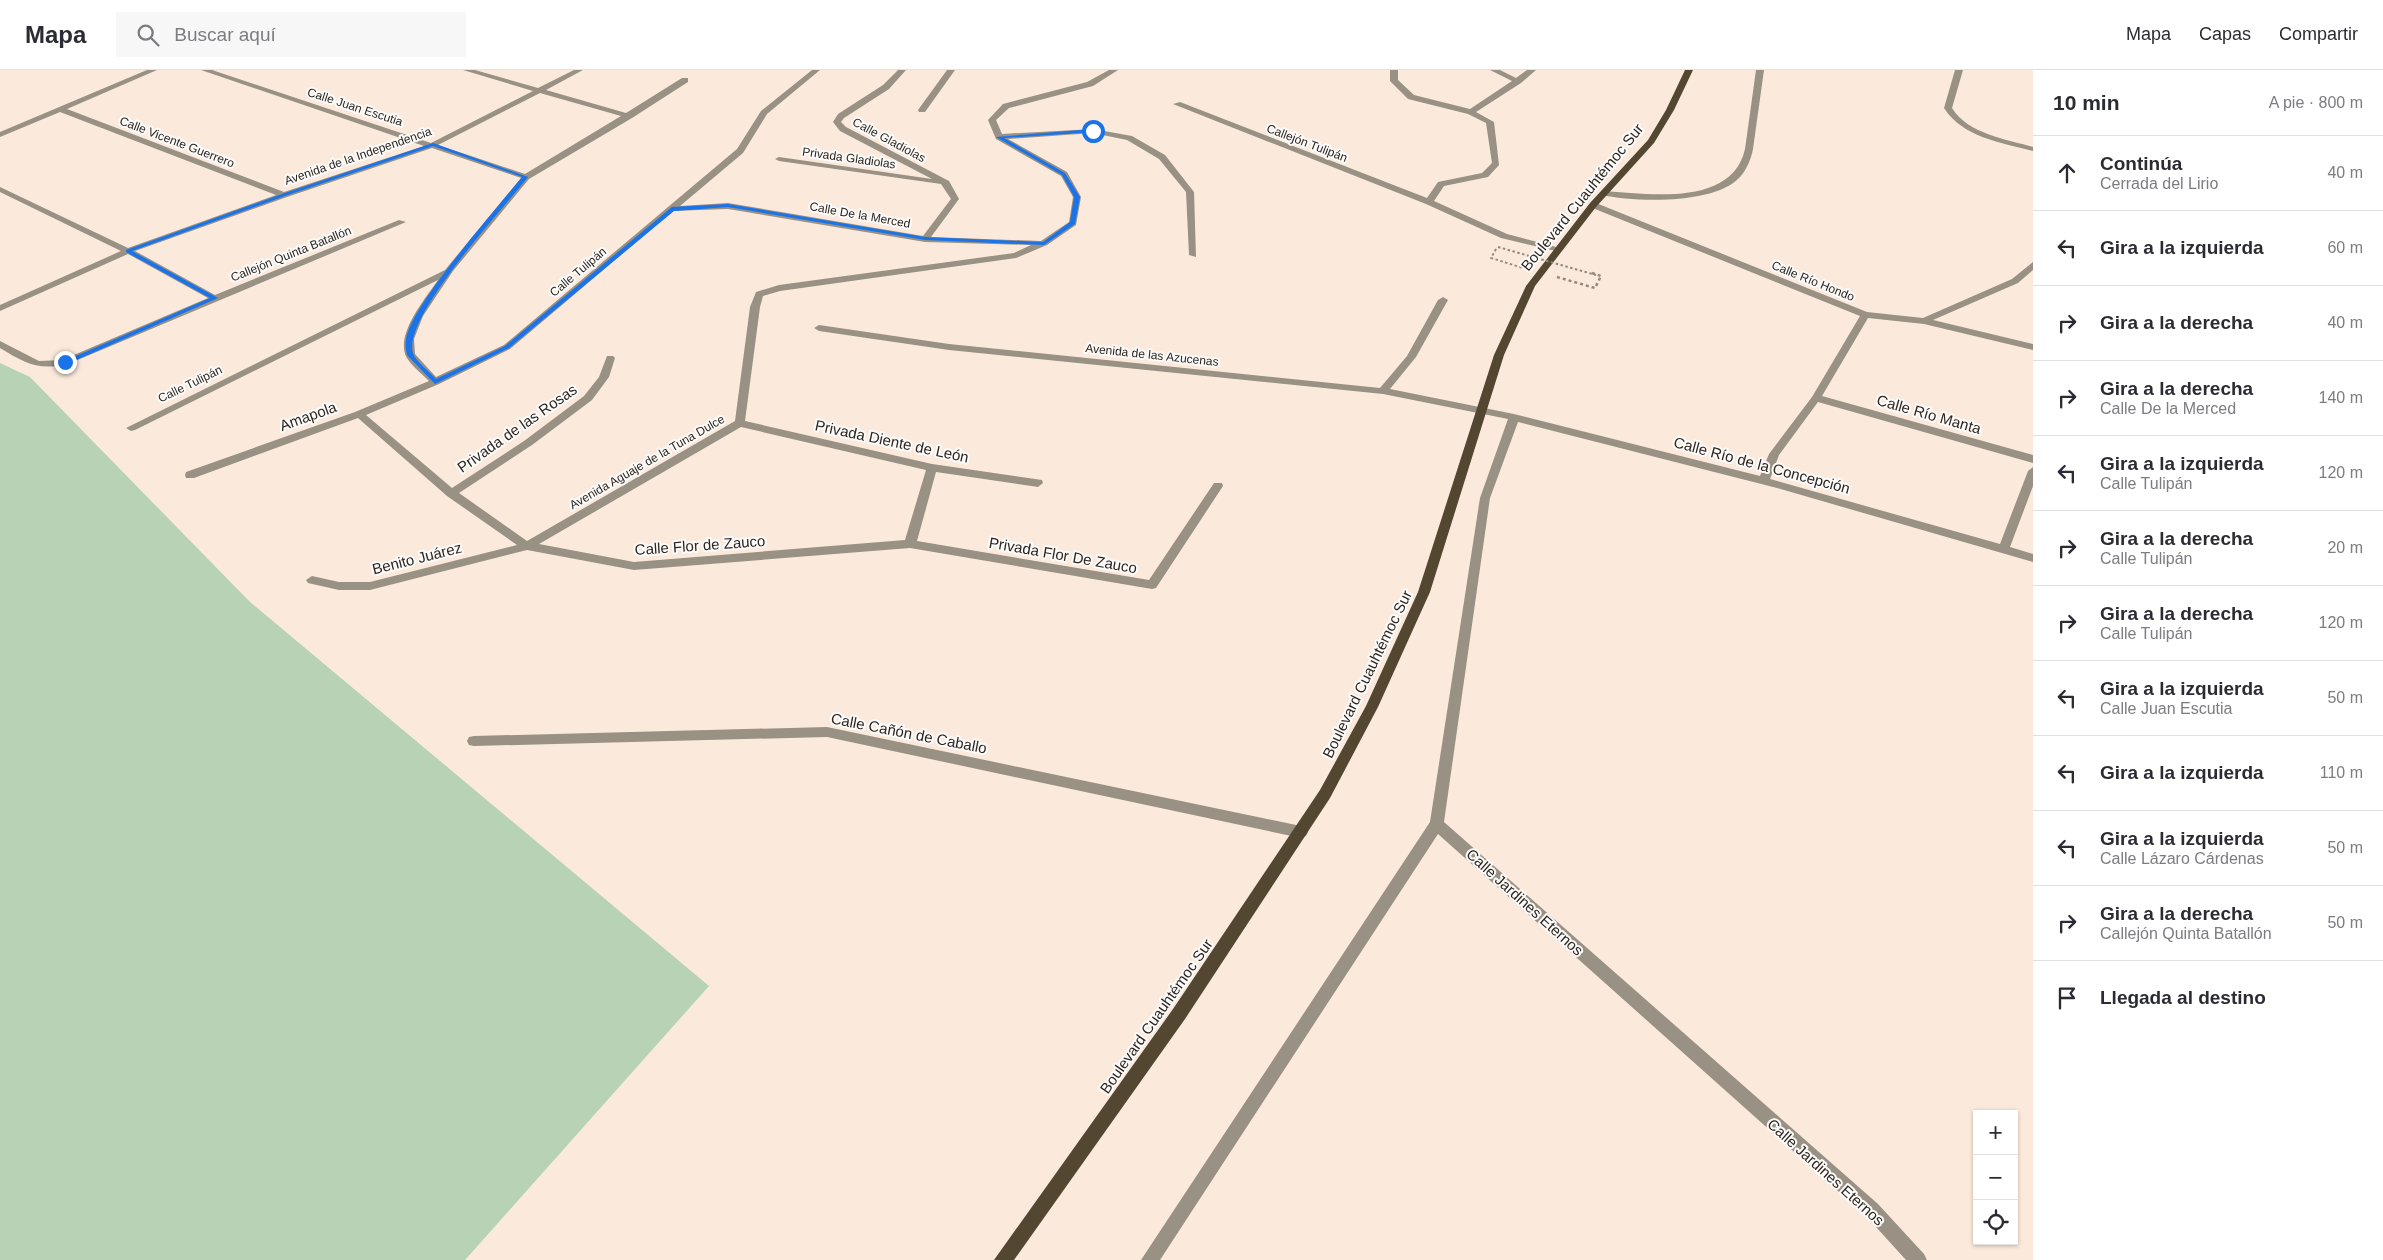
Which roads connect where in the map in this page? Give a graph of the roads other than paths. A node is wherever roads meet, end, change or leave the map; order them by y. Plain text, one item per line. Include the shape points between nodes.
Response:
1 (153, 70) edge
2 (205, 70) edge
3 (467, 70) edge
4 (488, 70) edge
5 (579, 70) edge
6 (816, 70) edge
7 (902, 70) edge
8 (951, 70) edge
9 (1114, 70) edge
10 (1394, 70) edge
11 (1494, 70) edge
12 (1532, 70) edge
13 (1690, 70) edge
14 (1760, 70) edge
15 (1959, 70) edge
16 (480, 74) junction
17 (685, 80) dead end
18 (1518, 81) junction
19 (540, 91) junction
20 (1177, 104) dead end
21 (62, 110) junction
22 (922, 110) dead end
23 (1472, 112) junction
24 (629, 116) junction
25 (0, 135) edge
26 (998, 137) junction
27 (433, 145) junction
28 (2033, 149) edge
29 (779, 159) dead end
30 (526, 177) junction
31 (946, 183) junction
32 (0, 189) edge
33 (1604, 193) junction
34 (284, 195) junction
35 (1429, 202) junction
36 (1593, 205) junction
37 (672, 209) junction
38 (402, 222) dead end
39 (925, 239) junction
40 (1044, 244) junction
41 (1557, 250) junction
42 (128, 251) junction
43 (1193, 255) dead end
44 (2033, 265) edge
45 (449, 270) junction
46 (215, 298) junction
47 (1443, 300) dead end
48 (0, 308) edge
49 (1865, 316) junction
50 (1924, 321) junction
51 (819, 328) dead end
52 (0, 344) edge
53 (2033, 347) edge
54 (610, 358) dead end
55 (435, 382) junction
56 (1383, 391) junction
57 (1816, 398) junction
58 (1481, 409) junction
59 (358, 414) junction
60 (1514, 417) junction
61 (740, 423) junction
62 (131, 428) dead end
63 (2033, 459) edge
64 (932, 468) junction
65 (2033, 472) edge
66 (190, 475) dead end
67 (1764, 480) junction
68 (1038, 483) dead end
69 (1218, 486) dead end
70 (451, 493) junction
71 (910, 544) junction
72 (527, 546) junction
73 (2004, 549) junction
74 (2033, 558) edge
75 (312, 580) dead end
76 (474, 741) dead end
77 (1437, 824) junction
78 (1302, 832) junction
79 (1003, 1260) edge
80 (1150, 1260) edge
81 (1918, 1260) edge

1 - 21 street
2 - 27 street, Calle Juan Escutia
3 - 16 street
4 - 16 street
5 - 19 street, Avenida de la Independencia
6 - 37 street, Calle Tulipán via 764,113 740,151
7 - 31 street, Calle Gladiolas via 886,87 836,122
8 - 22 street
9 - 26 street via 1090,84 1006,106 992,120
10 - 23 street via 1394,81 1411,96
11 - 18 street
12 - 18 street
13 - 33 main road, Boulevard Cuauhtémoc Sur via 1652,141
14 - 33 street via 1753,129 1746,162 1738,175 1710,190 1692,194 1652,197
15 - 28 street via 1948,108 1955,118 1979,132
16 - 19 street
17 - 24 street, Calle Tulipán
18 - 23 street
19 - 24 street
19 - 27 street, Avenida de la Independencia
20 - 35 street, Callejón Tulipán
21 - 25 street
21 - 34 street, Calle Vicente Guerrero
23 - 35 street via 1490,122 1496,163 1485,175 1441,184
24 - 30 street, Calle Tulipán
26 - 40 street, Avenida Aguaje de la Tuna Dulce via 1064,174 1077,197 1073,222
26 - 43 street via 1093,131 1129,138 1162,157 1190,192
27 - 30 street, Calle Juan Escutia
27 - 34 street, Avenida de la Independencia
29 - 31 street, Privada Gladiolas
30 - 45 street, Calle Tulipán
31 - 39 street via 956,199
32 - 42 street
33 - 36 main road, Boulevard Cuauhtémoc Sur
34 - 42 street, Avenida de la Independencia
35 - 41 street, Callejón Tulipán via 1504,236
36 - 41 main road, Boulevard Cuauhtémoc Sur
36 - 49 street, Calle Río Hondo
37 - 39 street, Calle De la Merced via 728,206
37 - 55 street, Calle Tulipán via 507,347
38 - 46 street, Callejón Quinta Batallón
39 - 40 street, Calle De la Merced
40 - 61 street, Avenida Aguaje de la Tuna Dulce via 1016,255 779,288 760,294 755,307
41 - 58 main road, Boulevard Cuauhtémoc Sur via 1531,286 1499,355
42 - 46 street
42 - 48 street, Avenida de la Independencia
44 - 50 street via 2015,281
45 - 55 street, Calle Tulipán via 418,316 409,339 410,355
45 - 62 street, Calle Tulipán
46 - 52 street, Callejón Quinta Batallón via 51,366 38,366
47 - 56 street via 1411,357
49 - 50 street, Calle Río Hondo
49 - 57 street
50 - 53 street, Calle Río Hondo
51 - 56 street, Avenida de las Azucenas via 949,347
54 - 70 street, Privada de las Rosas via 604,377 588,398 528,443
55 - 59 street, Amapola
56 - 58 street, Avenida de las Azucenas
57 - 63 street, Calle Río Manta
57 - 67 street via 1774,454
58 - 60 street, Calle Río de la Concepción
58 - 78 main road, Boulevard Cuauhtémoc Sur via 1412,621 1372,707
59 - 66 street, Amapola
59 - 70 street, Calle Flor de Zauco
60 - 67 street, Calle Río de la Concepción
60 - 77 street via 1485,498
61 - 64 street, Privada Diente de León
61 - 72 street, Avenida Aguaje de la Tuna Dulce
64 - 68 street, Privada Diente de León
64 - 71 street
65 - 73 street
67 - 73 street, Calle Río de la Concepción
69 - 71 street, Privada Flor De Zauco via 1152,585
70 - 72 street, Calle Flor de Zauco
71 - 72 street, Calle Flor de Zauco via 634,566
72 - 75 street, Benito Juárez via 370,586 339,586
73 - 74 street, Calle Río de la Concepción
76 - 78 street, Calle Cañón de Caballo via 828,732
77 - 80 street
77 - 81 street, Calle Jardines Eternos via 1872,1210
78 - 79 main road, Boulevard Cuauhtémoc Sur via 1179,1014

